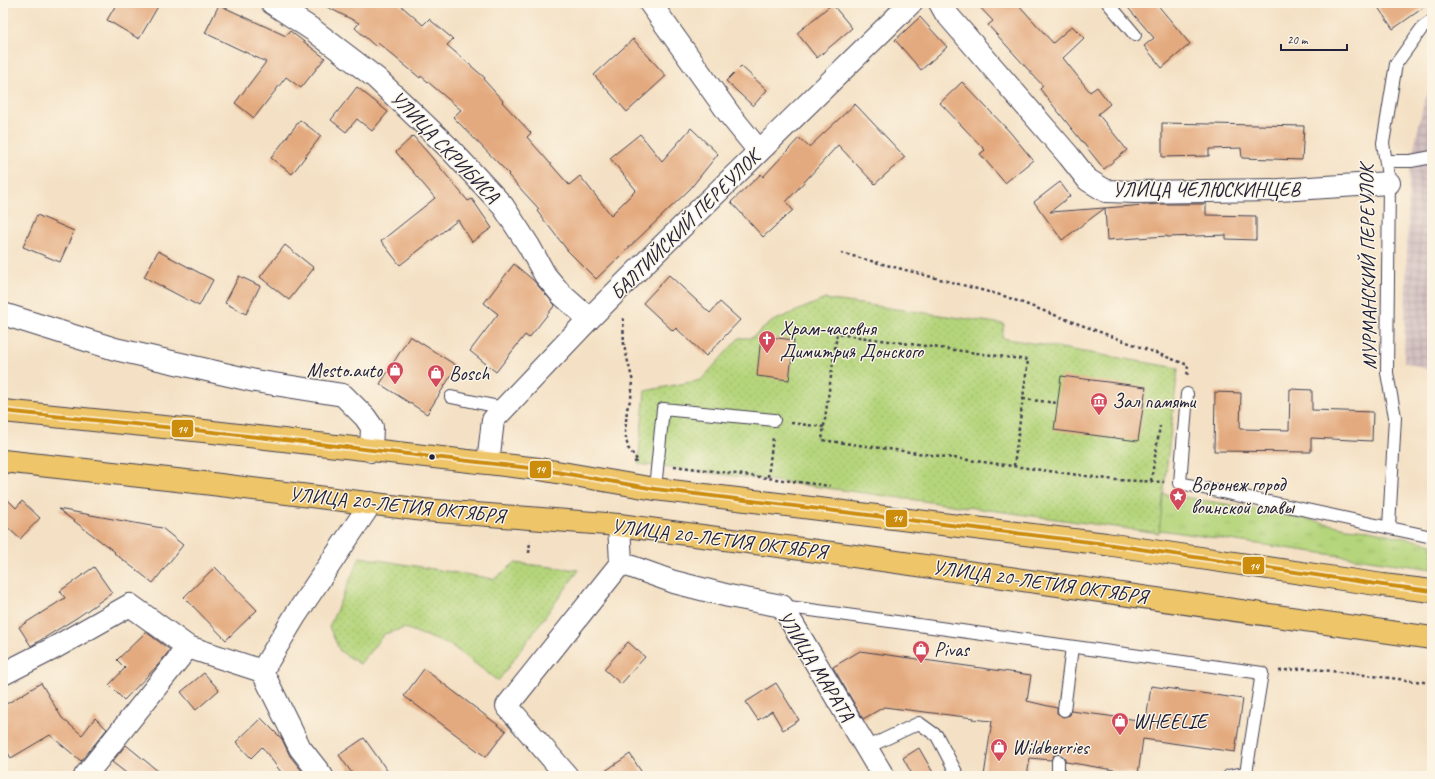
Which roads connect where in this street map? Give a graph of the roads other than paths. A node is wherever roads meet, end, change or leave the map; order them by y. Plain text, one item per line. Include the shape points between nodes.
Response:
1 (272, 3) edge
2 (650, 3) edge
3 (911, 3) edge
4 (940, 3) edge
5 (1108, 3) edge
6 (1432, 21) edge
7 (1135, 35) dead end
8 (759, 151) junction
9 (1432, 157) edge
10 (1386, 161) junction
11 (1389, 183) junction
12 (3, 314) edge
13 (589, 319) junction
14 (1187, 394) road end
15 (451, 396) dead end
16 (504, 408) junction
17 (3, 411) edge
18 (774, 420) road end
19 (371, 451) junction
20 (3, 461) edge
21 (488, 463) junction
22 (655, 489) junction
23 (371, 503) junction
24 (619, 525) junction
25 (1389, 527) junction
26 (1432, 537) edge
27 (621, 563) junction
28 (1432, 591) edge
29 (782, 606) junction
30 (1432, 638) edge
31 (188, 647) junction
32 (1072, 647) junction
33 (262, 671) junction
34 (3, 674) edge
35 (1064, 710) dead end
36 (866, 748) junction
37 (1058, 761) dead end
38 (85, 776) edge
39 (322, 776) edge
40 (566, 776) edge
41 (883, 776) edge
42 (958, 776) edge
43 (1058, 776) edge
44 (1229, 776) edge

1 - 13 street, УЛИЦА СКРИБИСА via 313,30 376,78 450,149 503,206 545,275 561,294
2 - 8 street via 730,115
3 - 8 street, БАЛТИЙСКИЙ ПЕРЕУЛОК
4 - 11 street, УЛИЦА ЧЕЛЮСКИНЦЕВ via 1088,180 1106,191 1279,190
5 - 7 lane
6 - 10 lane, МУРМАНСКИЙ ПЕРЕУЛОК via 1422,28 1396,64 1383,143
8 - 13 street, БАЛТИЙСКИЙ ПЕРЕУЛОК
9 - 10 lane via 1411,161
10 - 11 lane, МУРМАНСКИЙ ПЕРЕУЛОК
11 - 25 lane, МУРМАНСКИЙ ПЕРЕУЛОК via 1387,372 1395,417
12 - 19 street via 115,349 255,381 343,395 372,427
13 - 16 street, БАЛТИЙСКИЙ ПЕРЕУЛОК
14 - 25 lane via 1180,483
15 - 16 lane
16 - 21 street, БАЛТИЙСКИЙ ПЕРЕУЛОК via 493,420
17 - 19 main road, УЛИЦА 20-ЛЕТИЯ ОКТЯБРЯ
18 - 22 lane via 663,409
19 - 21 main road, УЛИЦА 20-ЛЕТИЯ ОКТЯБРЯ
20 - 23 main road, УЛИЦА 20-ЛЕТИЯ ОКТЯБРЯ
21 - 22 main road, УЛИЦА 20-ЛЕТИЯ ОКТЯБРЯ
22 - 28 main road, УЛИЦА 20-ЛЕТИЯ ОКТЯБРЯ via 1106,544
23 - 24 main road, УЛИЦА 20-ЛЕТИЯ ОКТЯБРЯ via 432,511
23 - 33 street via 295,616
24 - 27 street
24 - 30 main road, УЛИЦА 20-ЛЕТИЯ ОКТЯБРЯ
25 - 26 lane
27 - 29 street, УЛИЦА МАРАТА via 674,582
27 - 40 street via 507,706
29 - 32 lane
29 - 36 street, УЛИЦА МАРАТА
31 - 33 street
31 - 34 street via 130,605
31 - 38 street
32 - 35 lane
32 - 44 lane via 1262,673 1246,773
33 - 39 street via 300,748
36 - 41 street, УЛИЦА МАРАТА
36 - 42 lane via 919,723 937,736
37 - 43 lane

